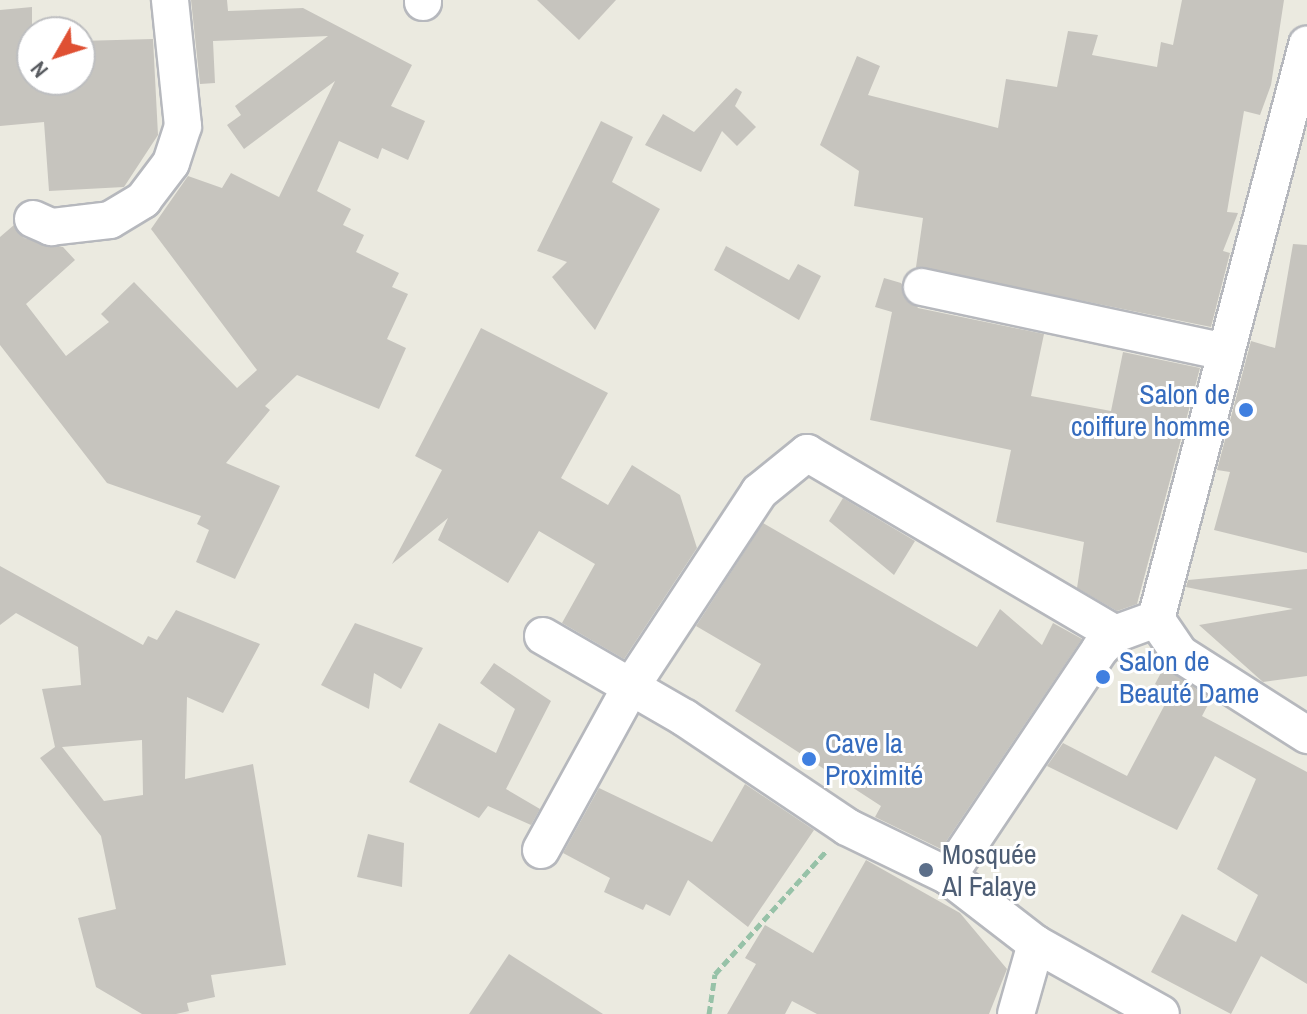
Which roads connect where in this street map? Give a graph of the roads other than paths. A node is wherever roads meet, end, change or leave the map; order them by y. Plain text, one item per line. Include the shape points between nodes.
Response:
1 (170, 0) edge
2 (1307, 45) edge
3 (33, 219) dead end
4 (922, 287) dead end
5 (1226, 352) junction
6 (1156, 619) junction
7 (1115, 634) junction
8 (543, 636) dead end
9 (630, 688) junction
10 (1307, 735) edge
11 (541, 850) dead end
12 (948, 876) junction
13 (1036, 944) junction
14 (1016, 1014) edge
15 (1161, 1014) edge

1 - 3 street via 183,126 171,163 143,200 110,220 51,227
2 - 5 street
4 - 5 street
5 - 6 street
6 - 7 street
6 - 10 street via 1180,654
7 - 9 street via 807,453 759,492
7 - 12 street
8 - 9 street
9 - 11 street
9 - 12 street via 847,827
12 - 13 street
13 - 14 street
13 - 15 street

